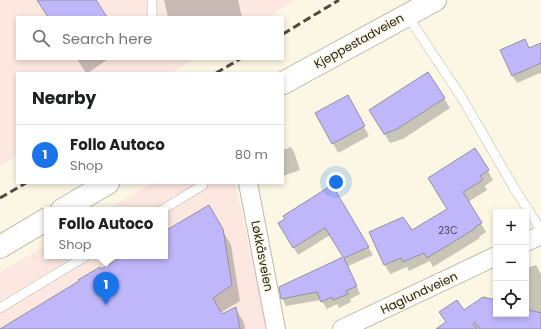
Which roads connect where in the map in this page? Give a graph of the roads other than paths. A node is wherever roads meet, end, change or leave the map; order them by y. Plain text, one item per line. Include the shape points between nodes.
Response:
1 (152, 0) edge
2 (435, 0) edge
3 (408, 15) junction
4 (152, 16) edge
5 (284, 82) edge
6 (106, 184) edge
7 (248, 184) edge
8 (203, 185) dead end
9 (67, 207) edge
10 (167, 207) edge
11 (44, 221) edge
12 (541, 230) edge
13 (541, 235) edge
14 (529, 241) edge
15 (0, 247) edge
16 (493, 257) edge
17 (81, 259) edge
18 (0, 308) edge
19 (276, 329) edge
20 (342, 329) edge

1 - 4 lane
2 - 3 main road, Kjeppestadveien
3 - 5 main road, Kjeppestadveien
3 - 12 lane via 462,98
6 - 9 main road
7 - 19 street, Løkkåsveien
8 - 10 lane
11 - 15 main road
13 - 14 street
16 - 20 street, Haglundveien
17 - 18 lane

